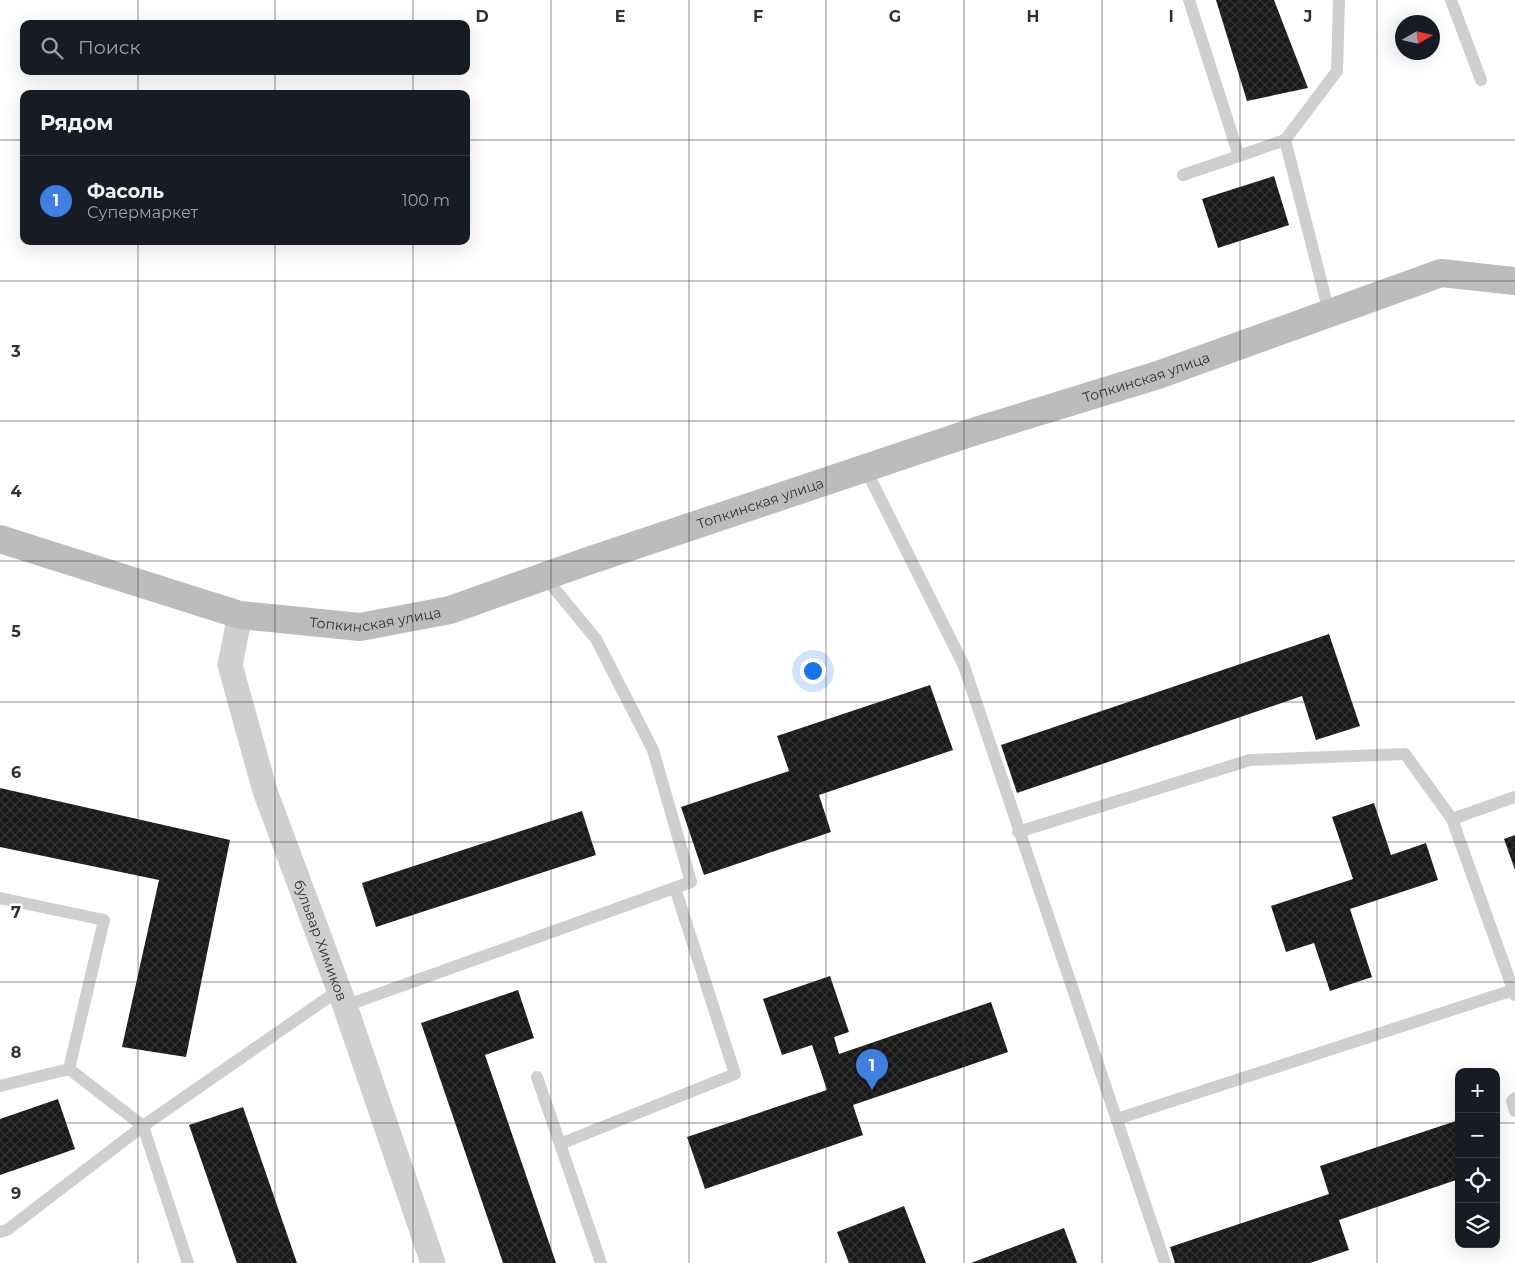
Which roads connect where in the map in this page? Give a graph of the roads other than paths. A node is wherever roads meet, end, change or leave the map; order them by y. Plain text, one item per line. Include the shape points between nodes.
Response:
1 (1189, 0) edge
2 (1339, 0) edge
3 (1451, 0) edge
4 (1481, 80) dead end
5 (1284, 140) junction
6 (1239, 156) junction
7 (1183, 175) dead end
8 (1515, 281) edge
9 (1329, 312) junction
10 (865, 468) junction
11 (0, 539) edge
12 (544, 576) junction
13 (240, 615) junction
14 (1515, 797) edge
15 (1452, 819) junction
16 (1018, 832) junction
17 (675, 888) junction
18 (0, 898) edge
19 (1514, 992) edge
20 (342, 998) junction
21 (69, 1069) junction
22 (537, 1076) dead end
23 (0, 1086) edge
24 (1515, 1098) edge
25 (1515, 1111) edge
26 (1117, 1119) junction
27 (143, 1126) junction
28 (560, 1144) junction
29 (0, 1232) edge
30 (188, 1263) edge
31 (433, 1263) edge
32 (601, 1263) edge
33 (1165, 1263) edge

1 - 6 lane
2 - 5 lane via 1338,71
3 - 4 lane
5 - 6 lane
5 - 9 lane
6 - 7 lane
8 - 9 street, Топкинская улица via 1441,273
9 - 10 street, Топкинская улица via 1158,375
10 - 12 street, Топкинская улица
10 - 16 lane via 964,666
11 - 13 street, Топкинская улица
12 - 13 street, Топкинская улица via 450,610 360,627
12 - 17 lane via 596,639 653,750 691,882
13 - 20 street, бульвар Химиков via 230,665 265,792
14 - 15 lane
15 - 16 lane via 1405,754 1250,760
15 - 19 lane
16 - 26 lane
17 - 20 lane
17 - 28 lane via 735,1074
18 - 21 lane via 104,920
19 - 26 lane
20 - 27 lane
20 - 31 street, бульвар Химиков
21 - 23 lane
21 - 27 lane
22 - 28 lane
24 - 25 lane via 1512,1101
26 - 33 lane
27 - 29 lane
27 - 30 lane
28 - 32 lane

